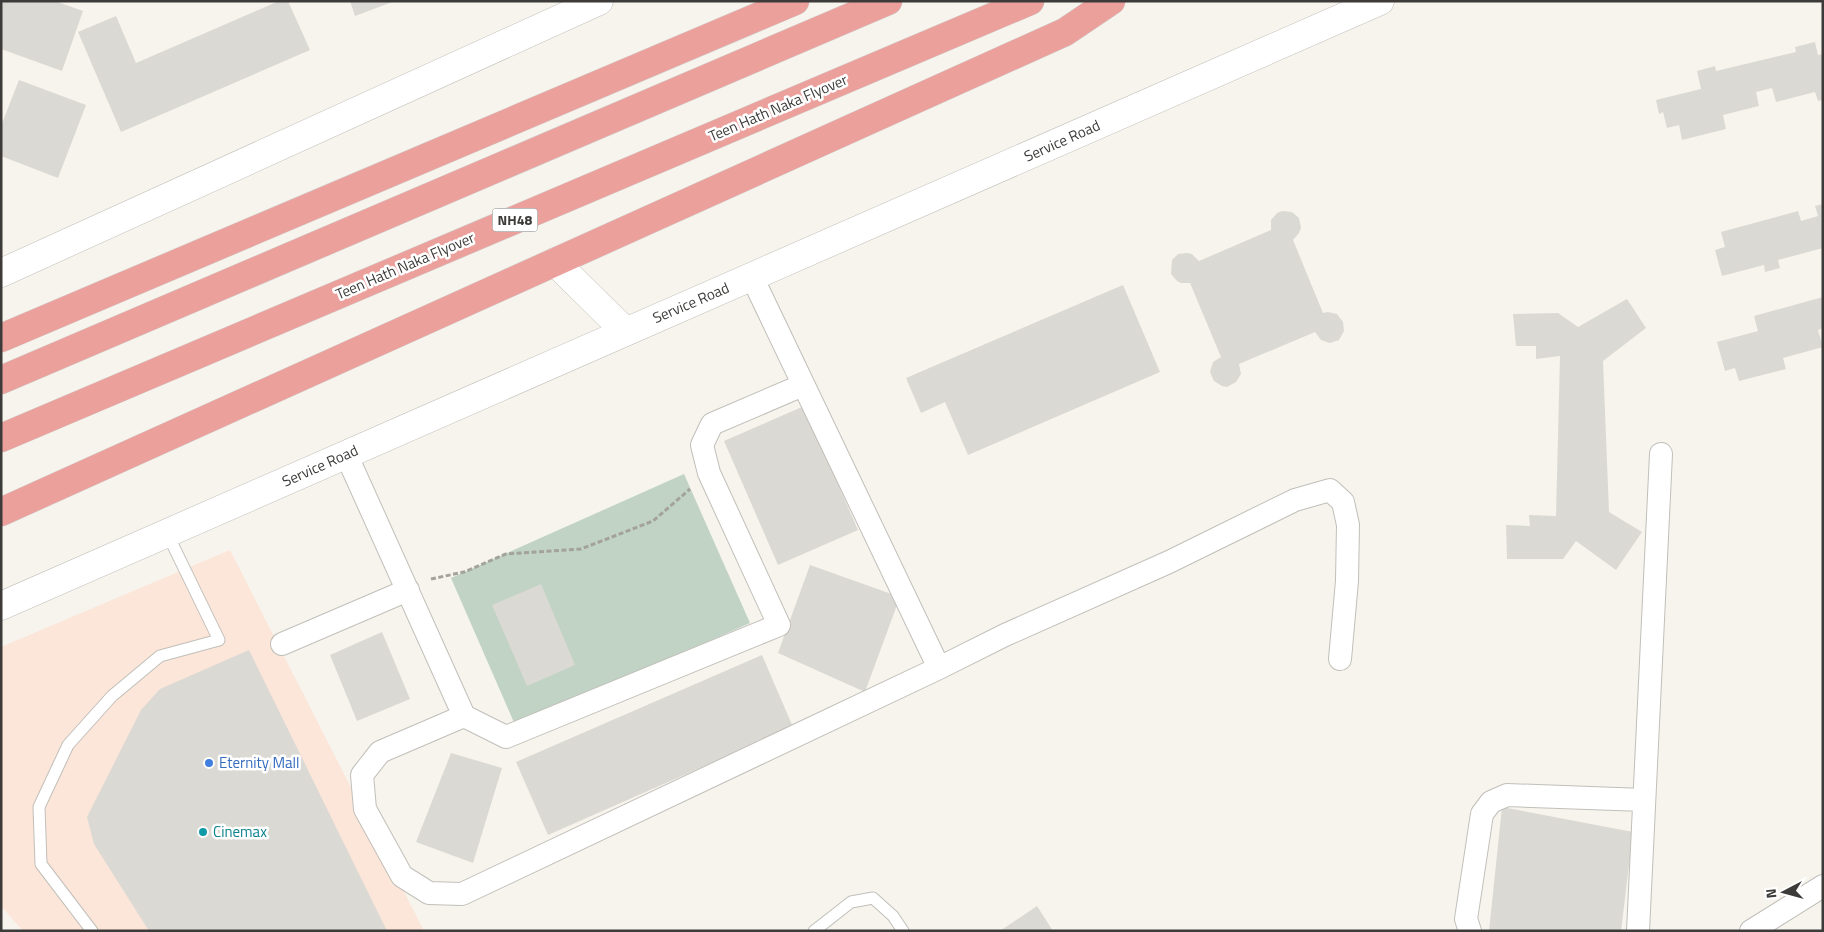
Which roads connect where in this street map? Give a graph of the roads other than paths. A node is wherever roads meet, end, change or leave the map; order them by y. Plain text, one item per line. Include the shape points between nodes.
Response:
1 (600, 1) edge
2 (795, 1) edge
3 (888, 1) edge
4 (1030, 1) edge
5 (1111, 1) edge
6 (1380, 1) edge
7 (555, 262) junction
8 (1, 273) edge
9 (752, 277) junction
10 (625, 331) junction
11 (1, 338) edge
12 (1, 380) edge
13 (803, 385) junction
14 (1, 438) edge
15 (346, 454) junction
16 (1661, 454) dead end
17 (1, 512) edge
18 (168, 533) junction
19 (407, 587) junction
20 (1, 606) edge
21 (282, 644) dead end
22 (1340, 659) dead end
23 (939, 668) junction
24 (464, 716) junction
25 (1644, 800) junction
26 (1823, 886) edge
27 (92, 931) edge
28 (814, 931) edge
29 (903, 931) edge
30 (1470, 931) edge
31 (1638, 931) edge
32 (1751, 931) edge

1 - 8 street
2 - 11 highway
3 - 12 highway
4 - 14 highway, Teen Hath Naka Flyover / NH48
5 - 7 highway via 1065,32
6 - 9 street, Service Road
7 - 10 street
7 - 17 highway
9 - 10 street, Service Road
9 - 13 street
10 - 15 street, Service Road
13 - 23 street
13 - 24 street via 712,424 702,445 709,473 779,625 506,737
15 - 18 street, Service Road
15 - 19 street
16 - 25 street
18 - 20 street, Service Road
18 - 27 lane via 218,640 160,656 112,696 68,745 38,807 41,864
19 - 21 street
19 - 24 street
22 - 23 street via 1348,525 1343,502 1330,490 1295,500 1169,562 1005,634
23 - 24 street via 462,894 429,893 402,876 365,809 362,775 380,752
25 - 30 street via 1507,795 1491,802 1482,814 1466,919
25 - 31 street
26 - 32 street
28 - 29 lane via 851,902 873,898 893,916

